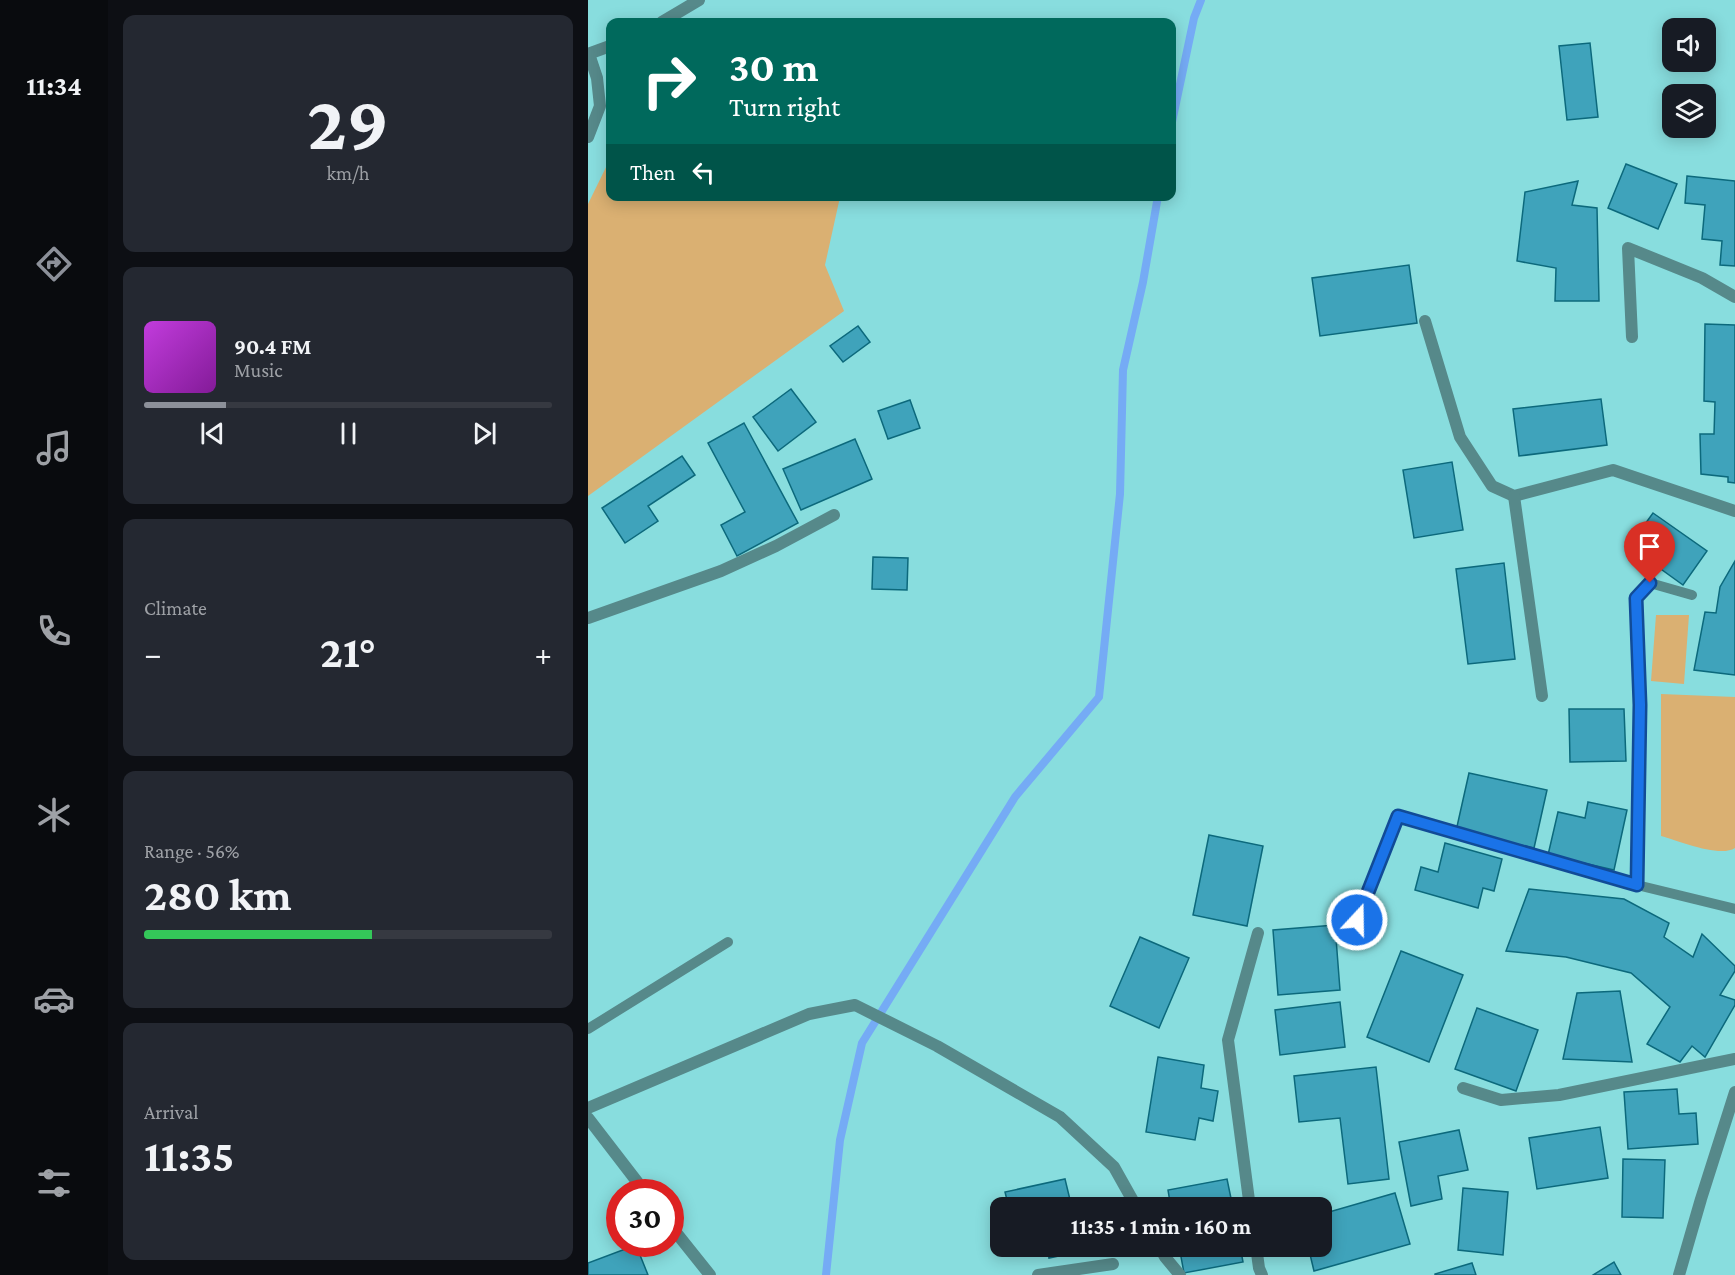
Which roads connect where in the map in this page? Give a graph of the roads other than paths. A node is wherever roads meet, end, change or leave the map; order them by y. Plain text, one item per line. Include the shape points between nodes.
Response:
1 (699, 0) edge
2 (669, 18) edge
3 (606, 48) edge
4 (589, 54) edge
5 (588, 137) edge
6 (1735, 297) edge
7 (1425, 321) dead end
8 (1632, 337) dead end
9 (1514, 496) junction
10 (1735, 511) edge
11 (834, 515) dead end
12 (1692, 595) dead end
13 (588, 618) edge
14 (1542, 696) dead end
15 (1637, 885) junction
16 (1735, 909) edge
17 (1357, 920) dead end
18 (1258, 933) dead end
19 (728, 942) dead end
20 (588, 1029) edge
21 (1735, 1059) edge
22 (1463, 1089) dead end
23 (1735, 1092) edge
24 (588, 1108) edge
25 (588, 1118) edge
26 (635, 1179) edge
27 (1131, 1197) edge
28 (1249, 1197) edge
29 (684, 1242) edge
30 (1165, 1257) edge
31 (1258, 1257) edge
32 (1113, 1264) dead end
33 (710, 1275) edge
34 (1038, 1275) edge
35 (1180, 1275) edge
36 (1262, 1275) edge
37 (1679, 1275) edge

1 - 2 street
3 - 4 street
4 - 5 street via 600,105
6 - 8 street via 1702,278 1628,248
7 - 9 street via 1460,437 1492,486
9 - 10 street via 1613,470
9 - 14 street
11 - 13 street via 721,572
12 - 15 lane via 1650,583 1636,598 1640,705
15 - 16 lane
15 - 17 street via 1398,816
18 - 28 street via 1228,1040
19 - 20 lane
21 - 22 street via 1559,1095 1501,1100
23 - 37 street
24 - 27 street via 809,1014 855,1005 937,1046 1060,1117 1114,1167
25 - 26 street
29 - 33 street
30 - 35 street
31 - 36 street
32 - 34 street

